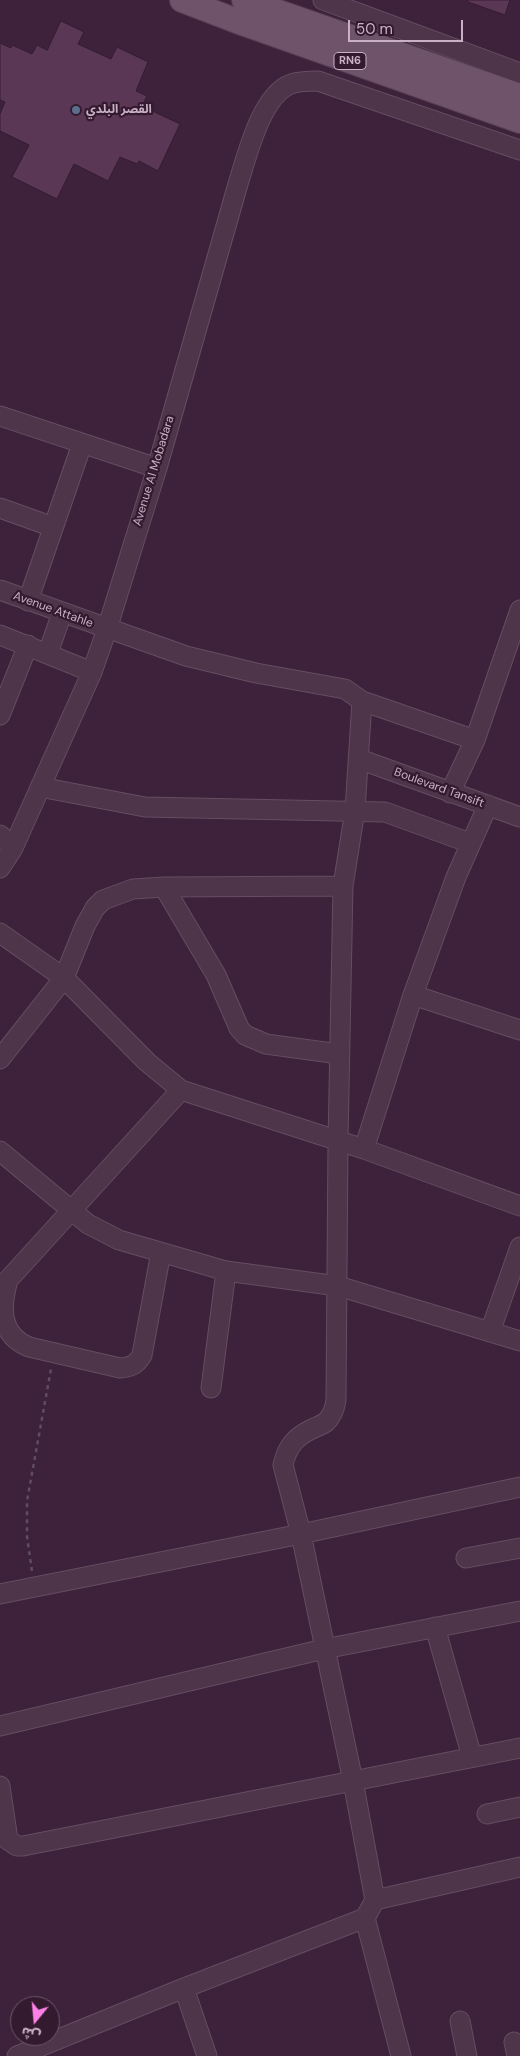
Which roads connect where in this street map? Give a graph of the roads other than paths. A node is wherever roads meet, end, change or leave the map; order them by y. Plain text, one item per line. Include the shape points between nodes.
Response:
1 (182, 0) edge
2 (244, 0) edge
3 (323, 0) edge
4 (520, 73) edge
5 (520, 96) edge
6 (513, 118) edge
7 (497, 142) junction
8 (520, 150) edge
9 (0, 416) edge
10 (82, 444) junction
11 (157, 468) junction
12 (0, 508) edge
13 (53, 527) junction
14 (0, 590) edge
15 (28, 601) junction
16 (62, 613) junction
17 (518, 620) edge
18 (107, 629) junction
19 (0, 635) edge
20 (28, 645) junction
21 (48, 653) junction
22 (92, 672) junction
23 (362, 701) junction
24 (0, 715) edge
25 (476, 740) junction
26 (358, 759) junction
27 (40, 786) junction
28 (450, 793) junction
29 (488, 806) junction
30 (355, 810) junction
31 (520, 816) edge
32 (6, 842) edge
33 (470, 843) junction
34 (0, 868) edge
35 (164, 886) junction
36 (343, 886) junction
37 (0, 933) edge
38 (64, 978) junction
39 (413, 996) junction
40 (520, 1030) edge
41 (340, 1054) junction
42 (0, 1059) edge
43 (180, 1090) junction
44 (338, 1141) junction
45 (364, 1149) junction
46 (0, 1151) edge
47 (520, 1206) edge
48 (70, 1211) junction
49 (520, 1247) edge
50 (161, 1252) junction
51 (226, 1271) junction
52 (338, 1286) junction
53 (490, 1332) junction
54 (5, 1338) edge
55 (520, 1342) edge
56 (211, 1388) dead end
57 (520, 1487) edge
58 (301, 1534) junction
59 (520, 1548) edge
60 (466, 1558) dead end
61 (0, 1594) edge
62 (520, 1611) edge
63 (435, 1627) junction
64 (324, 1649) junction
65 (0, 1726) edge
66 (520, 1748) edge
67 (472, 1757) junction
68 (353, 1782) junction
69 (0, 1786) edge
70 (520, 1807) edge
71 (487, 1814) dead end
72 (520, 1867) edge
73 (375, 1900) junction
74 (365, 1918) junction
75 (184, 1988) junction
76 (460, 2020) dead end
77 (17, 2056) edge
78 (207, 2056) edge
79 (401, 2056) edge
80 (467, 2056) edge

1 - 6 main road, RN6
2 - 5 main road, RN6
3 - 4 street
6 - 7 street
7 - 8 street
7 - 11 street, Avenue Al Mobadara via 318,81 290,84 271,100 252,139 224,229
9 - 10 street
10 - 11 street
10 - 13 street
11 - 18 street, Avenue Al Mobadara
12 - 13 street
13 - 15 street
14 - 15 street, Avenue Attahle
15 - 16 street, Avenue Attahle
16 - 18 street, Avenue Attahle
16 - 21 street
17 - 25 street
18 - 22 street, Avenue Al Mobadara
18 - 23 street, Avenue Attahle via 186,656 345,689
19 - 20 street
20 - 21 street
20 - 24 street
21 - 22 street
22 - 27 street, Avenue Al Mobadara
23 - 25 street, Avenue Attahle
23 - 26 street
25 - 28 street
26 - 28 street, Boulevard Tansift
26 - 30 street
27 - 30 street via 145,807
27 - 32 street, Avenue Al Mobadara
28 - 29 street, Boulevard Tansift
29 - 31 street, Boulevard Tansift
29 - 33 street
30 - 33 street via 386,812
30 - 36 street
32 - 34 street, Avenue Al Mobadara
33 - 39 street
35 - 36 street
35 - 38 street via 133,889 103,900 86,926
35 - 41 street via 216,975 245,1035 266,1044
36 - 41 street
37 - 38 street
38 - 42 street
38 - 43 street
39 - 40 street
39 - 45 street
41 - 44 street
43 - 44 street
43 - 48 street
44 - 45 street
44 - 52 street
45 - 47 street
46 - 48 street
48 - 50 street via 101,1232
48 - 54 street via 8,1280 1,1302
49 - 53 street
50 - 51 street
50 - 54 street via 142,1355 132,1366 120,1368 29,1347
51 - 52 street
51 - 56 street
52 - 53 street
52 - 58 street via 334,1408 326,1422 300,1435 290,1446 283,1465
53 - 55 street
57 - 58 street
58 - 61 street
58 - 64 street
59 - 60 street
62 - 63 street
63 - 64 street
63 - 67 street
64 - 65 street
64 - 68 street
66 - 67 street
67 - 68 street
68 - 69 street via 23,1846 8,1840
68 - 73 street
70 - 71 street
72 - 73 street
73 - 74 street
74 - 75 street
74 - 79 street
75 - 77 street
75 - 78 street
76 - 80 street

